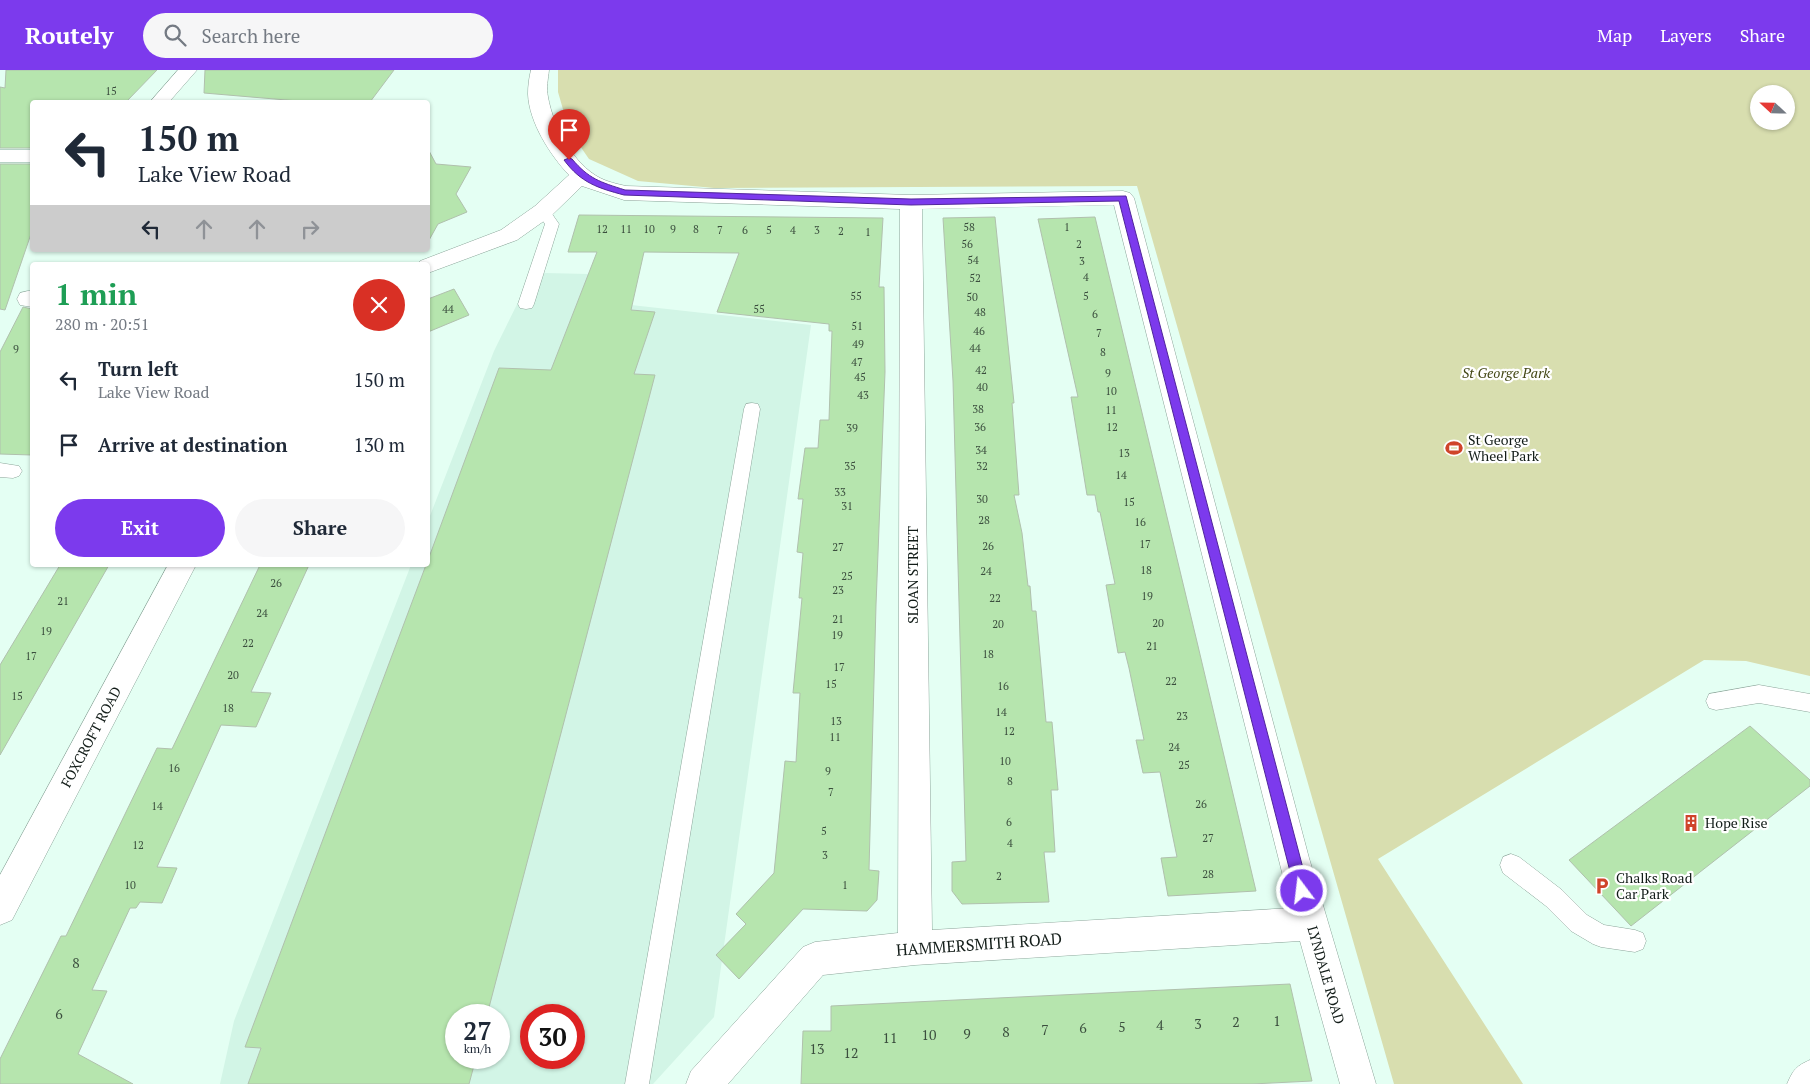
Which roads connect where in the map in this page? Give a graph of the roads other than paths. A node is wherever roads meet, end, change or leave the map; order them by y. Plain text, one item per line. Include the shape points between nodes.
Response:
1 (188, 70) edge
2 (540, 70) edge
3 (160, 100) edge
4 (0, 156) edge
5 (30, 156) edge
6 (581, 175) junction
7 (911, 202) junction
8 (543, 211) junction
9 (430, 265) edge
10 (526, 304) dead end
11 (752, 409) dead end
12 (181, 567) edge
13 (1716, 701) dead end
14 (1810, 703) edge
15 (1511, 864) dead end
16 (0, 908) edge
17 (1311, 924) junction
18 (1635, 941) dead end
19 (914, 948) junction
20 (1810, 1078) edge
21 (637, 1084) edge
22 (704, 1084) edge
23 (1358, 1084) edge
24 (1806, 1084) edge

1 - 3 street
2 - 6 street via 538,96 550,133
4 - 5 street
6 - 7 street via 592,183 624,193
6 - 8 street
7 - 17 street, LYNDALE ROAD via 1123,198
7 - 19 street, SLOAN STREET
8 - 9 street via 509,235
8 - 10 lane via 552,224
11 - 21 lane
12 - 16 street, FOXCROFT ROAD
13 - 14 lane via 1759,694
15 - 18 lane via 1579,923 1601,936
17 - 19 street, HAMMERSMITH ROAD
17 - 23 street, LYNDALE ROAD
19 - 22 street, HAMMERSMITH ROAD via 815,958
20 - 24 street

